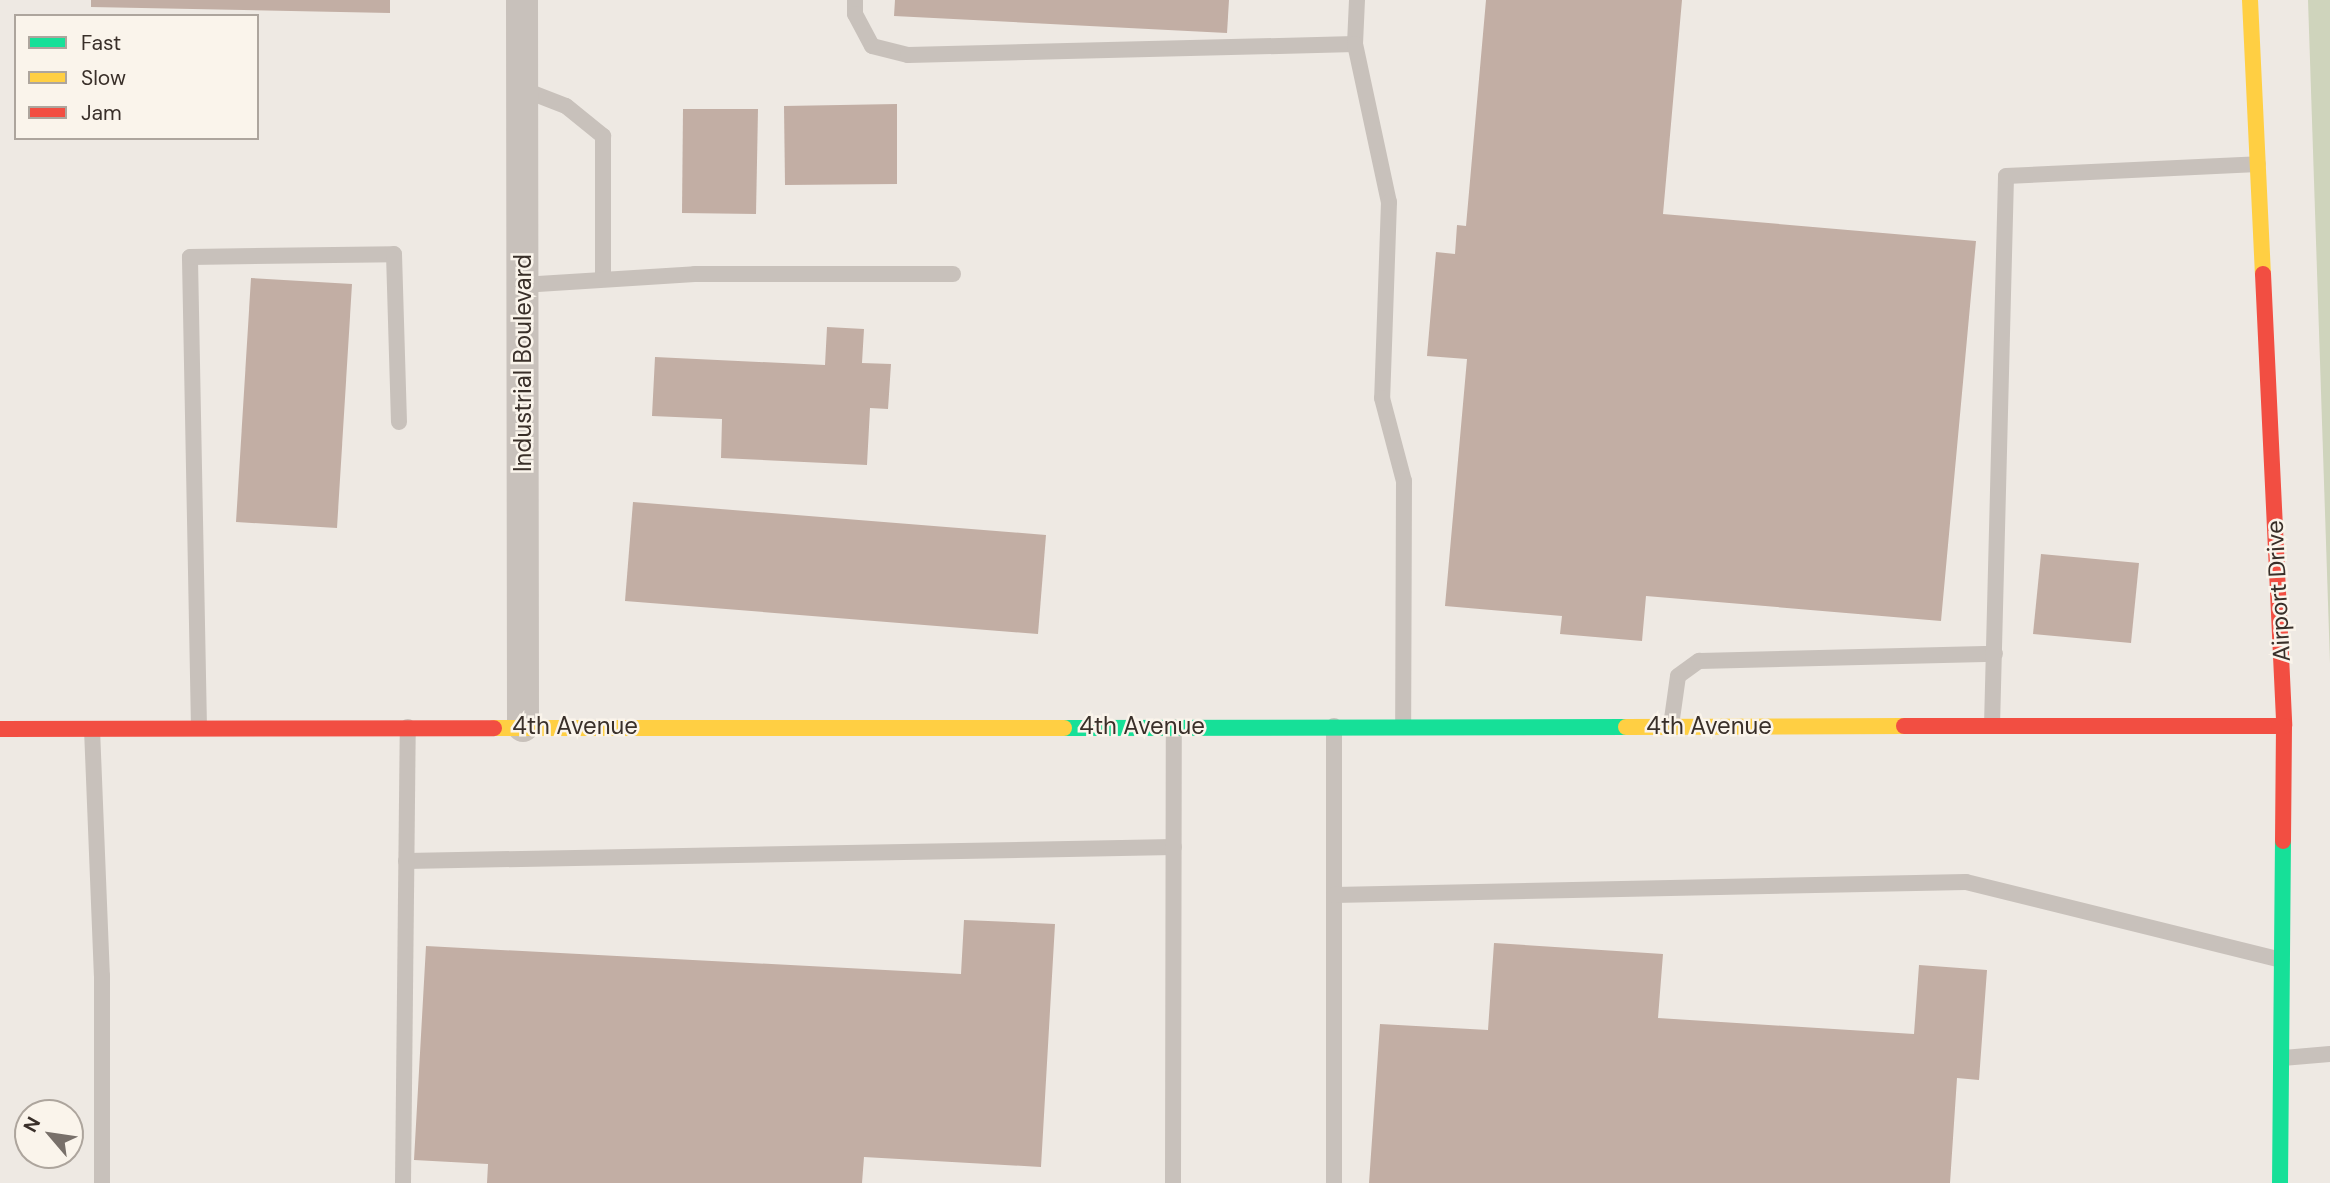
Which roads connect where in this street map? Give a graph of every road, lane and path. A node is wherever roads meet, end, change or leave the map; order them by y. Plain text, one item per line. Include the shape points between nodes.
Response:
1 (522, 0) edge
2 (855, 0) edge
3 (1357, 0) edge
4 (2250, 0) edge
5 (1355, 44) junction
6 (522, 89) junction
7 (2259, 164) junction
8 (953, 274) dead end
9 (603, 279) junction
10 (522, 285) junction
11 (399, 422) dead end
12 (1995, 654) junction
13 (523, 726) junction
14 (1174, 726) junction
15 (1334, 726) junction
16 (1403, 726) junction
17 (1671, 726) junction
18 (1992, 726) junction
19 (2284, 726) junction
20 (408, 727) junction
21 (199, 728) junction
22 (0, 729) edge
23 (92, 729) junction
24 (1174, 847) junction
25 (406, 861) junction
26 (1334, 895) junction
27 (2282, 961) junction
28 (2330, 1054) edge
29 (2282, 1058) junction
30 (102, 1183) edge
31 (403, 1183) edge
32 (1173, 1183) edge
33 (1334, 1183) edge
34 (2280, 1183) edge

1 - 6 street, Industrial Boulevard
2 - 5 lane via 855,13 872,46 908,55
3 - 5 lane
4 - 7 street, Airport Drive
5 - 16 lane via 1389,202 1382,398 1404,481
6 - 9 lane via 566,106 603,136
6 - 10 street, Industrial Boulevard
7 - 12 lane via 2006,176
7 - 19 street, Airport Drive
8 - 9 lane via 695,274
9 - 10 lane
10 - 13 street, Industrial Boulevard
11 - 21 lane via 394,254 190,257
12 - 17 lane via 1699,661 1678,676
12 - 18 lane
13 - 14 street, 4th Avenue
13 - 20 street, 4th Avenue
14 - 15 street, 4th Avenue
14 - 24 lane
15 - 16 street, 4th Avenue
15 - 26 lane
16 - 17 street, 4th Avenue
17 - 18 street, 4th Avenue
18 - 19 street, 4th Avenue
19 - 27 street, Airport Drive
20 - 21 street, 4th Avenue
20 - 25 lane
21 - 23 street, 4th Avenue
22 - 23 street, 4th Avenue
23 - 30 lane via 102,976
24 - 25 lane
24 - 32 lane
25 - 31 lane
26 - 27 lane via 1966,882
26 - 33 lane
27 - 29 street, Airport Drive
28 - 29 lane
29 - 34 street, Airport Drive

